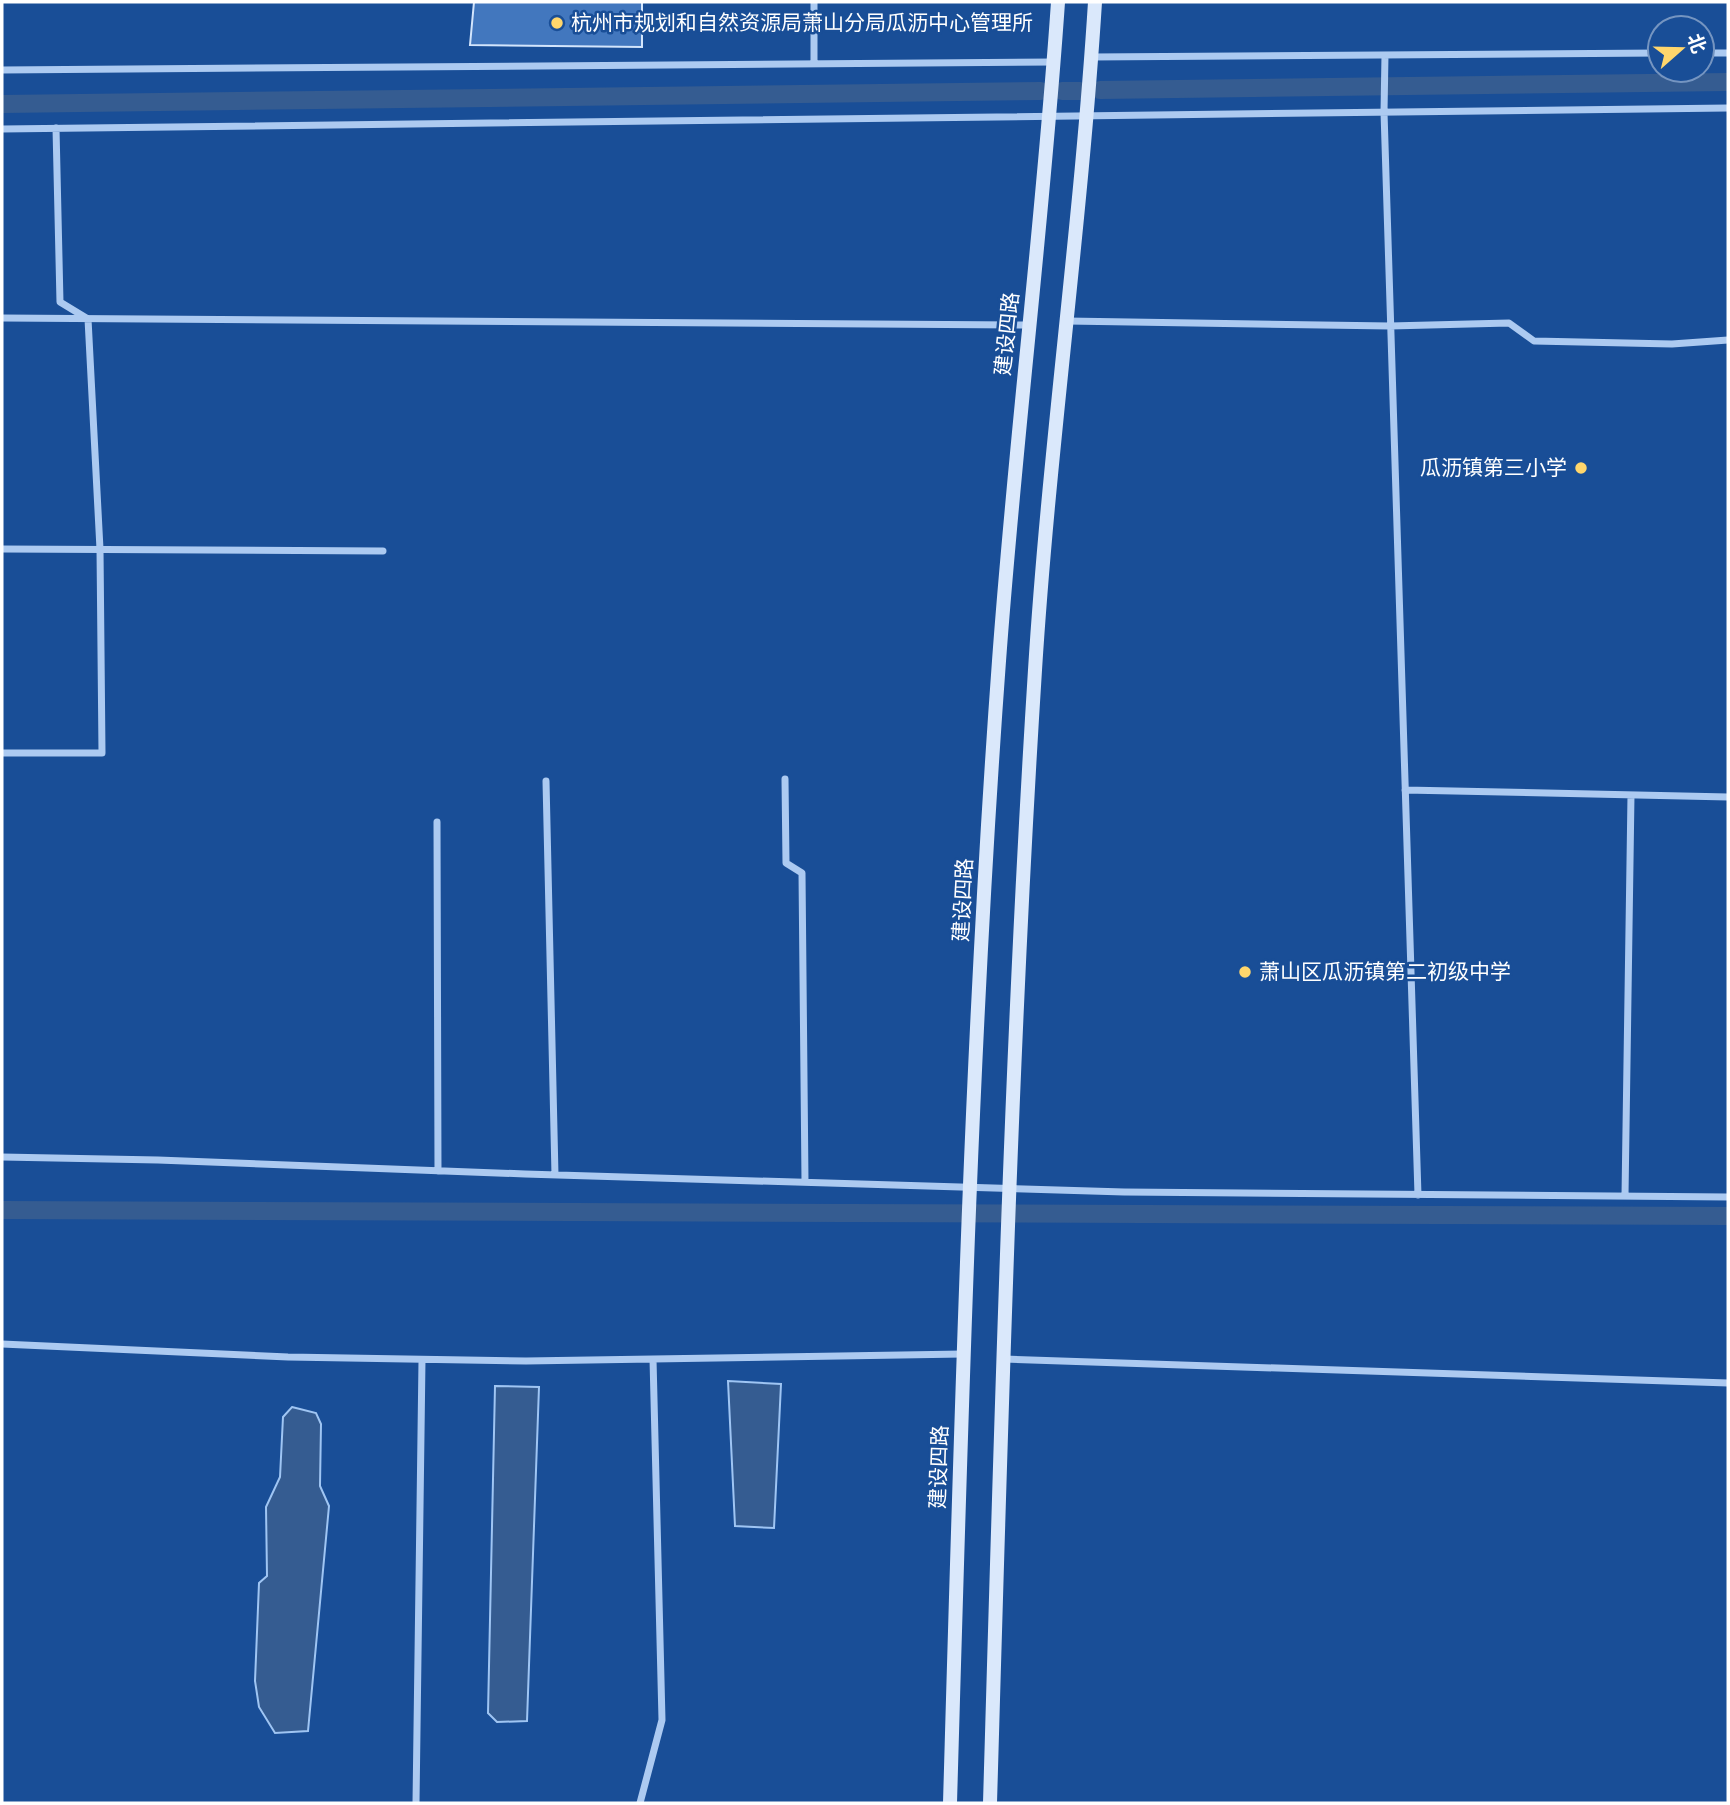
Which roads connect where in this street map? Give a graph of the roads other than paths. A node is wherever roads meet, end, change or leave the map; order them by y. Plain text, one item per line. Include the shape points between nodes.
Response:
1 (814, 2) edge
2 (1058, 2) edge
3 (1095, 2) edge
4 (1646, 53) edge
5 (1385, 56) junction
6 (1092, 57) junction
7 (1054, 62) junction
8 (814, 64) junction
9 (2, 70) edge
10 (1728, 108) edge
11 (1384, 112) junction
12 (1088, 116) junction
13 (1049, 117) junction
14 (2, 128) edge
15 (56, 128) junction
16 (2, 318) edge
17 (88, 319) junction
18 (1066, 321) junction
19 (1029, 325) junction
20 (1391, 326) junction
21 (1728, 340) edge
22 (2, 549) edge
23 (100, 549) junction
24 (383, 551) dead end
25 (2, 753) edge
26 (785, 779) dead end
27 (546, 781) dead end
28 (1405, 790) junction
29 (1631, 795) junction
30 (1728, 797) edge
31 (437, 822) dead end
32 (2, 1157) edge
33 (438, 1171) junction
34 (555, 1175) junction
35 (805, 1181) junction
36 (1418, 1195) junction
37 (1625, 1196) junction
38 (1728, 1197) edge
39 (2, 1344) edge
40 (963, 1354) junction
41 (653, 1359) junction
42 (1004, 1359) junction
43 (422, 1360) junction
44 (1728, 1382) edge
45 (416, 1803) edge
46 (640, 1803) edge
47 (950, 1803) edge
48 (990, 1803) edge

1 - 8 street
2 - 7 main road, 建设四路
3 - 6 main road
4 - 5 street
5 - 6 street
5 - 11 street
6 - 12 main road
7 - 8 street
7 - 13 main road, 建设四路
8 - 9 street
10 - 11 street
11 - 12 street
11 - 20 street
12 - 13 street
12 - 18 main road
13 - 15 street
13 - 19 main road, 建设四路
14 - 15 street
15 - 17 street via 60,302
16 - 17 street
17 - 19 street
17 - 23 street
18 - 20 street
18 - 42 main road via 1035,670
19 - 40 main road, 建设四路 via 999,662 967,1202
20 - 21 street via 1509,323 1534,341 1672,344
20 - 28 street
22 - 23 street
23 - 24 street
23 - 25 street via 102,753
26 - 35 street via 786,863 802,873
27 - 34 street
28 - 29 street
28 - 36 street
29 - 30 street
29 - 37 street
31 - 33 street
32 - 33 street
33 - 34 street
34 - 35 street
35 - 36 street via 1124,1192
36 - 37 street
37 - 38 street
39 - 43 street
40 - 41 street
40 - 47 main road, 建设四路
41 - 43 street
41 - 46 street via 662,1720
42 - 44 street
42 - 48 main road
43 - 45 street

